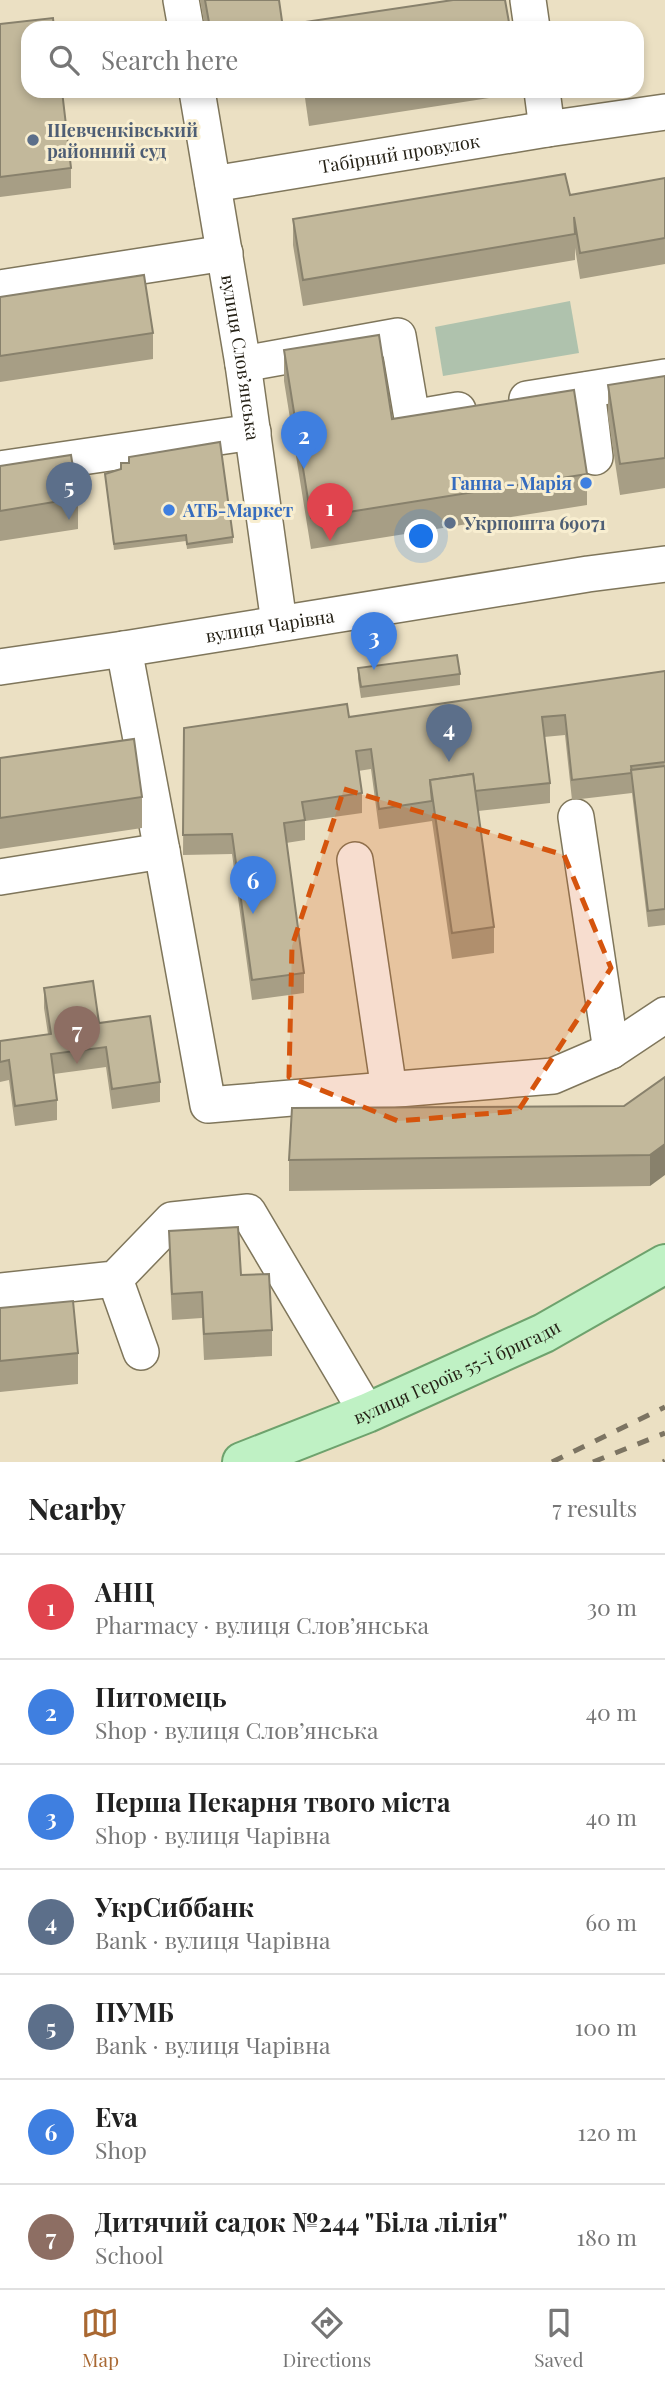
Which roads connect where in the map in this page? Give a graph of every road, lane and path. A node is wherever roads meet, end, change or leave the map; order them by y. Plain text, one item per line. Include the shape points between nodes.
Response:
1 (181, 0) edge
2 (528, 0) edge
3 (185, 21) edge
4 (531, 21) edge
5 (198, 98) edge
6 (543, 98) edge
7 (665, 112) edge
8 (547, 129) junction
9 (213, 184) junction
10 (225, 253) junction
11 (0, 288) edge
12 (243, 364) junction
13 (665, 377) edge
14 (587, 390) junction
15 (253, 432) junction
16 (595, 457) dead end
17 (0, 469) edge
18 (665, 564) edge
19 (279, 623) junction
20 (124, 649) junction
21 (0, 667) edge
22 (576, 817) dead end
23 (162, 851) junction
24 (355, 860) dead end
25 (0, 877) edge
26 (665, 1015) edge
27 (611, 1051) junction
28 (389, 1090) junction
29 (665, 1264) edge
30 (115, 1279) junction
31 (0, 1291) edge
32 (141, 1352) dead end
33 (367, 1413) junction
34 (242, 1462) edge

1 - 3 street
2 - 4 street
5 - 9 street, вулиця Слов’янська
6 - 8 street
7 - 8 street, Табірний провулок
8 - 9 street, Табірний провулок
9 - 10 street, вулиця Слов’янська
10 - 11 street
10 - 12 street, вулиця Слов’янська
12 - 14 street via 398,336 412,418
12 - 15 street, вулиця Слов’янська
13 - 14 street
14 - 16 street
15 - 17 street
15 - 19 street, вулиця Слов’янська
18 - 19 street, вулиця Чарівна
19 - 20 street, вулиця Чарівна
20 - 21 street, вулиця Чарівна
20 - 23 street
22 - 27 street
23 - 25 street
23 - 28 street via 208,1105
24 - 28 street
26 - 27 street
27 - 28 street via 553,1076
29 - 33 main road, вулиця Героїв 55-ї бригади via 544,1333
30 - 31 street
30 - 32 street
30 - 33 street via 172,1220 248,1212
33 - 34 main road, вулиця Героїв 55-ї бригади

